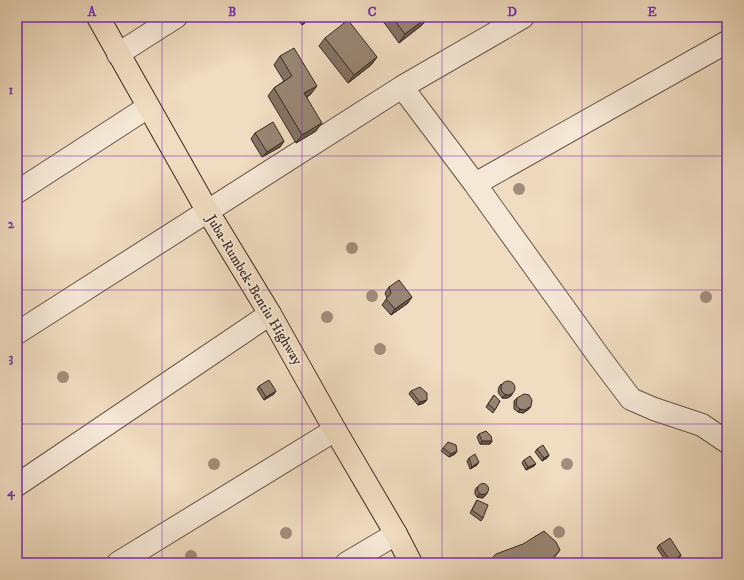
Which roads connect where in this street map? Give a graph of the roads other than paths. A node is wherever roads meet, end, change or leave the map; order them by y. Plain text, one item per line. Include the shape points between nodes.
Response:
1 (98, 17) edge
2 (176, 17) edge
3 (523, 17) edge
4 (727, 42) edge
5 (118, 54) junction
6 (402, 87) junction
7 (148, 107) junction
8 (475, 184) junction
9 (17, 192) edge
10 (208, 212) junction
11 (270, 314) junction
12 (17, 333) edge
13 (335, 430) junction
14 (727, 442) edge
15 (17, 485) edge
16 (396, 534) junction
17 (118, 563) edge
18 (346, 563) edge
19 (411, 563) edge

1 - 5 main road, Juba-Rumbek-Bentiu Highway
2 - 5 street
3 - 6 street
4 - 8 street
5 - 7 main road, Juba-Rumbek-Bentiu Highway
6 - 8 street
6 - 10 street
7 - 9 street
7 - 10 main road, Juba-Rumbek-Bentiu Highway
8 - 14 street via 631,399 702,425
10 - 11 main road, Juba-Rumbek-Bentiu Highway
10 - 12 street
11 - 13 main road, Juba-Rumbek-Bentiu Highway
11 - 15 street
13 - 16 main road, Juba-Rumbek-Bentiu Highway
13 - 17 street
16 - 18 street
16 - 19 main road, Juba-Rumbek-Bentiu Highway

